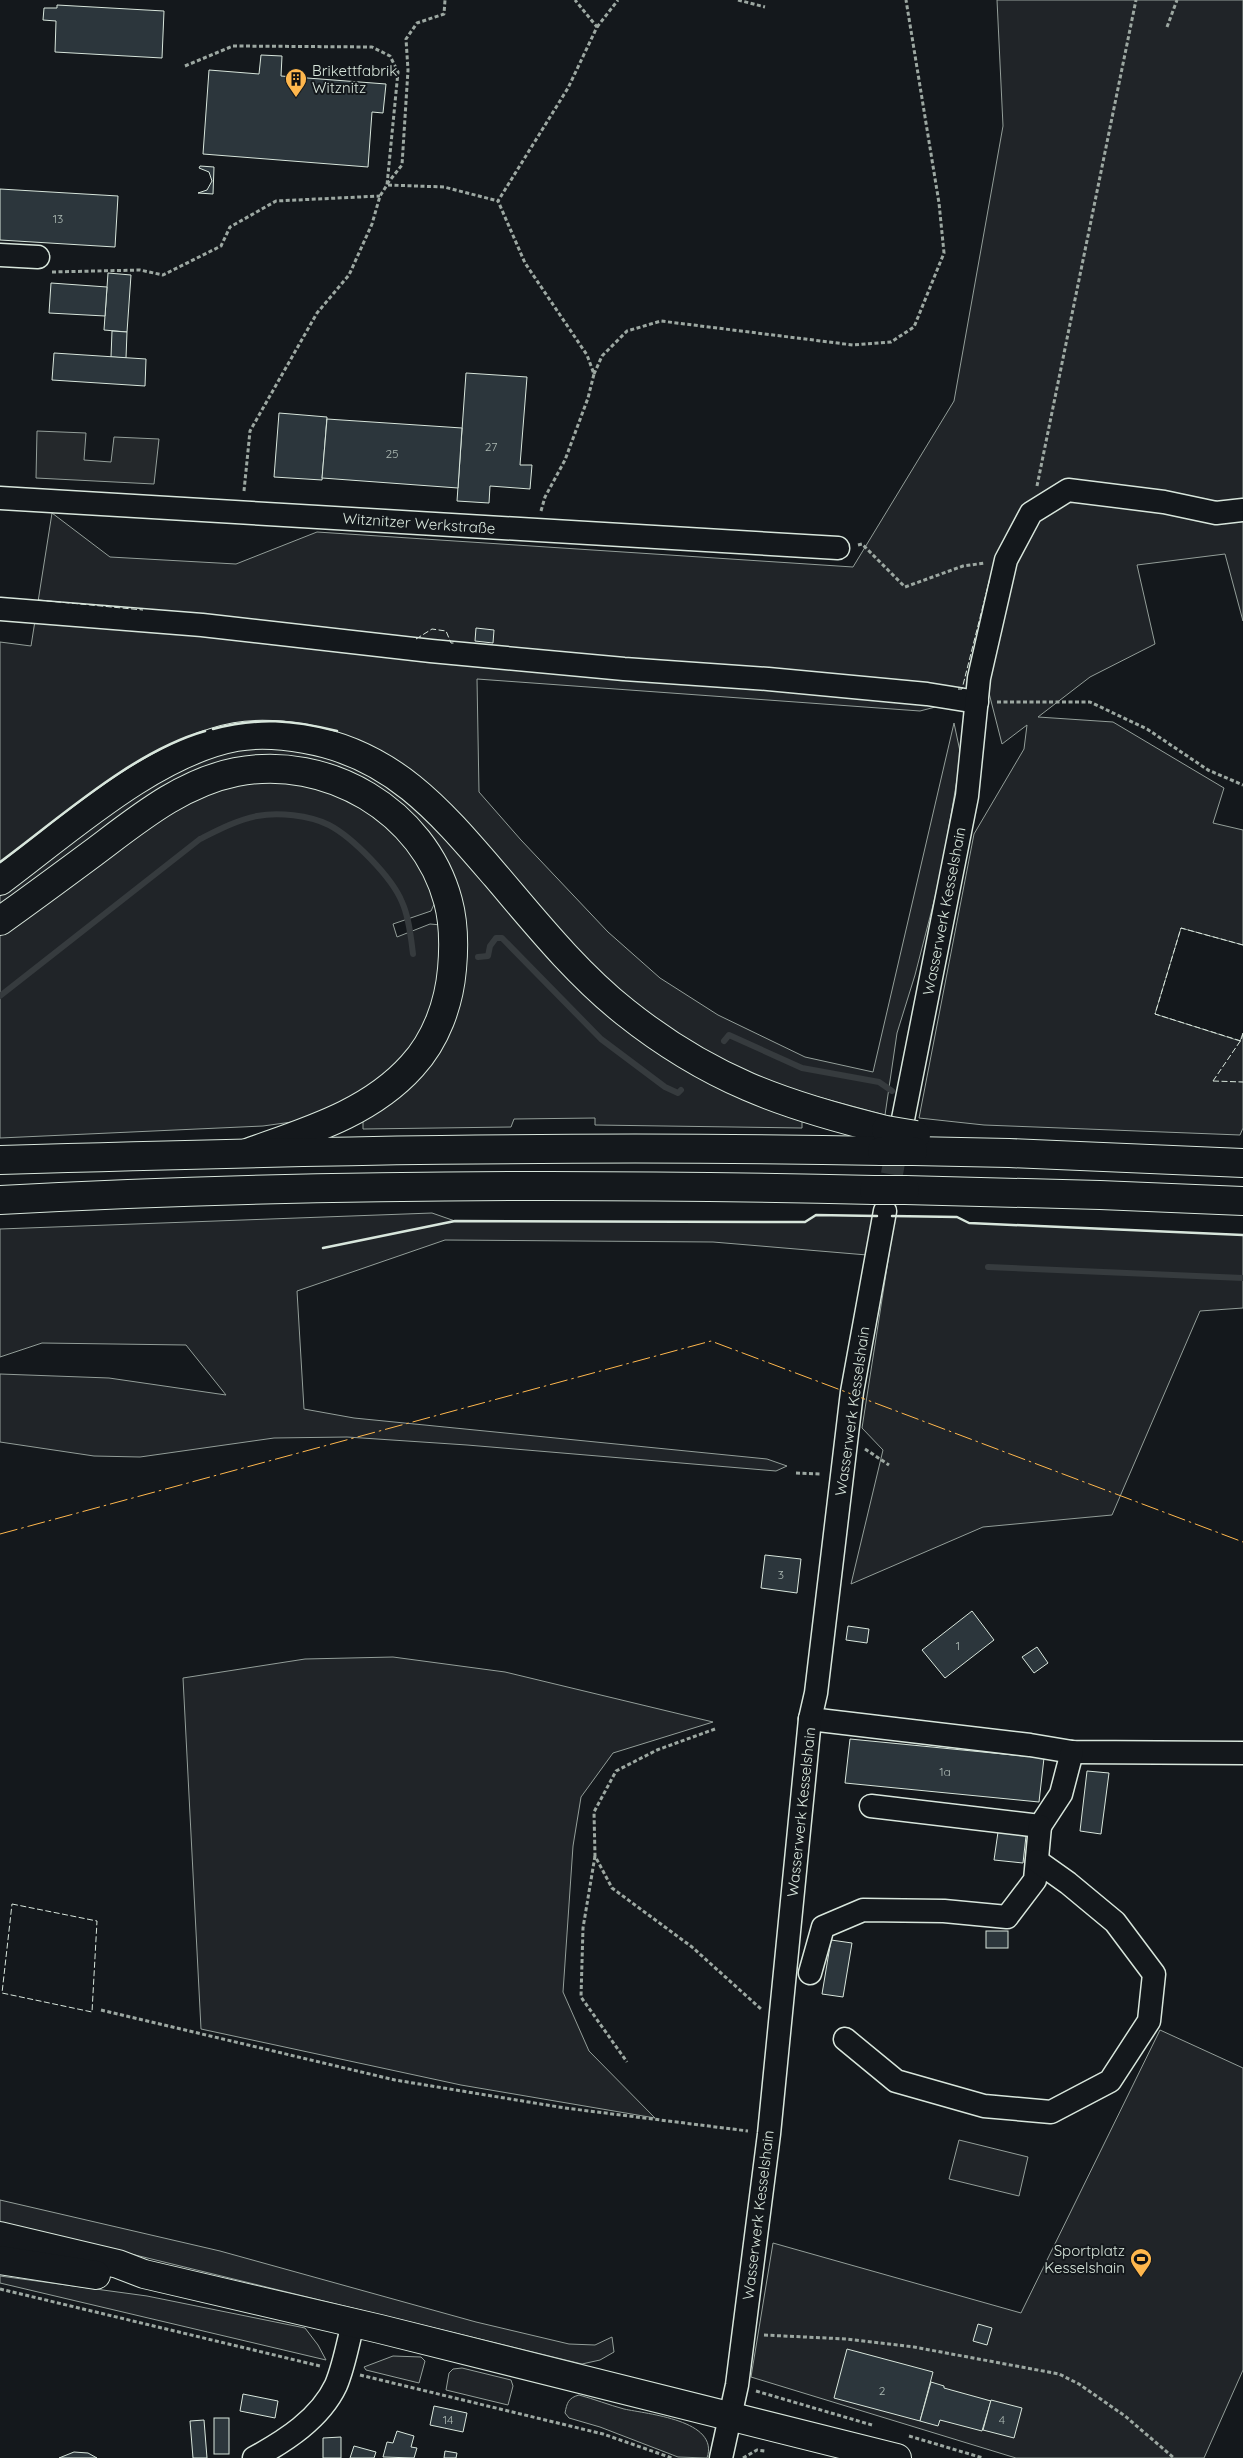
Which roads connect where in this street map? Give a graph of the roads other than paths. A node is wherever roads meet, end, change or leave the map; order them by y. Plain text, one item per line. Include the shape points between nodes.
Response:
1 (0, 255) edge
2 (44, 264) road end
3 (0, 498) edge
4 (1243, 510) edge
5 (838, 548) road end
6 (0, 610) edge
7 (976, 702) junction
8 (0, 881) edge
9 (0, 921) edge
10 (900, 1137) junction
11 (247, 1153) junction
12 (0, 1160) edge
13 (1243, 1163) edge
14 (0, 1200) edge
15 (880, 1200) junction
16 (1243, 1201) edge
17 (810, 1719) junction
18 (1072, 1752) junction
19 (1243, 1752) edge
20 (871, 1806) dead end
21 (1040, 1826) junction
22 (1037, 1861) junction
23 (810, 1973) dead end
24 (845, 2039) dead end
25 (0, 2236) edge
26 (0, 2260) edge
27 (144, 2274) junction
28 (353, 2323) junction
29 (731, 2416) junction
30 (902, 2447) edge
31 (254, 2458) edge
32 (721, 2458) edge

1 - 2 street
3 - 5 street, Witznitzer Werkstraße
4 - 7 street, Wasserwerk Kesselshain via 1216,513 1164,502 1068,490 1031,513 1006,560
6 - 7 street via 202,625 431,652 777,680 928,694
7 - 10 street, Wasserwerk Kesselshain via 967,796
8 - 10 main road via 107,801 174,758 237,737 284,736 327,743 367,758 422,795 447,819 545,934 622,1010 659,1038 693,1060 748,1088 789,1104
9 - 11 main road via 151,810 187,788 235,772 272,767 316,774 360,790 396,816 428,852 448,901 454,944 450,993 436,1032 413,1066 380,1095 335,1121
10 - 11 main road via 695,1148
10 - 13 main road via 1009,1153
11 - 12 main road
14 - 15 main road via 504,1186 690,1186
15 - 16 main road, bridge via 905,1190
15 - 17 street, Wasserwerk Kesselshain
17 - 18 street
17 - 29 street, Wasserwerk Kesselshain via 769,2134
18 - 19 street
18 - 21 street via 1061,1794
20 - 21 street
21 - 22 street
22 - 23 street via 1035,1880 1007,1917 944,1911 863,1910 823,1927
22 - 24 street via 1068,1882 1115,1922 1154,1974 1149,2021 1110,2081 1051,2112 984,2106 896,2081
25 - 27 main road via 118,2264
26 - 27 main road via 92,2275
27 - 28 main road
28 - 29 main road
28 - 31 street via 341,2371 326,2402 289,2438
29 - 30 main road
29 - 32 street, Wasserwerk Kesselshain

